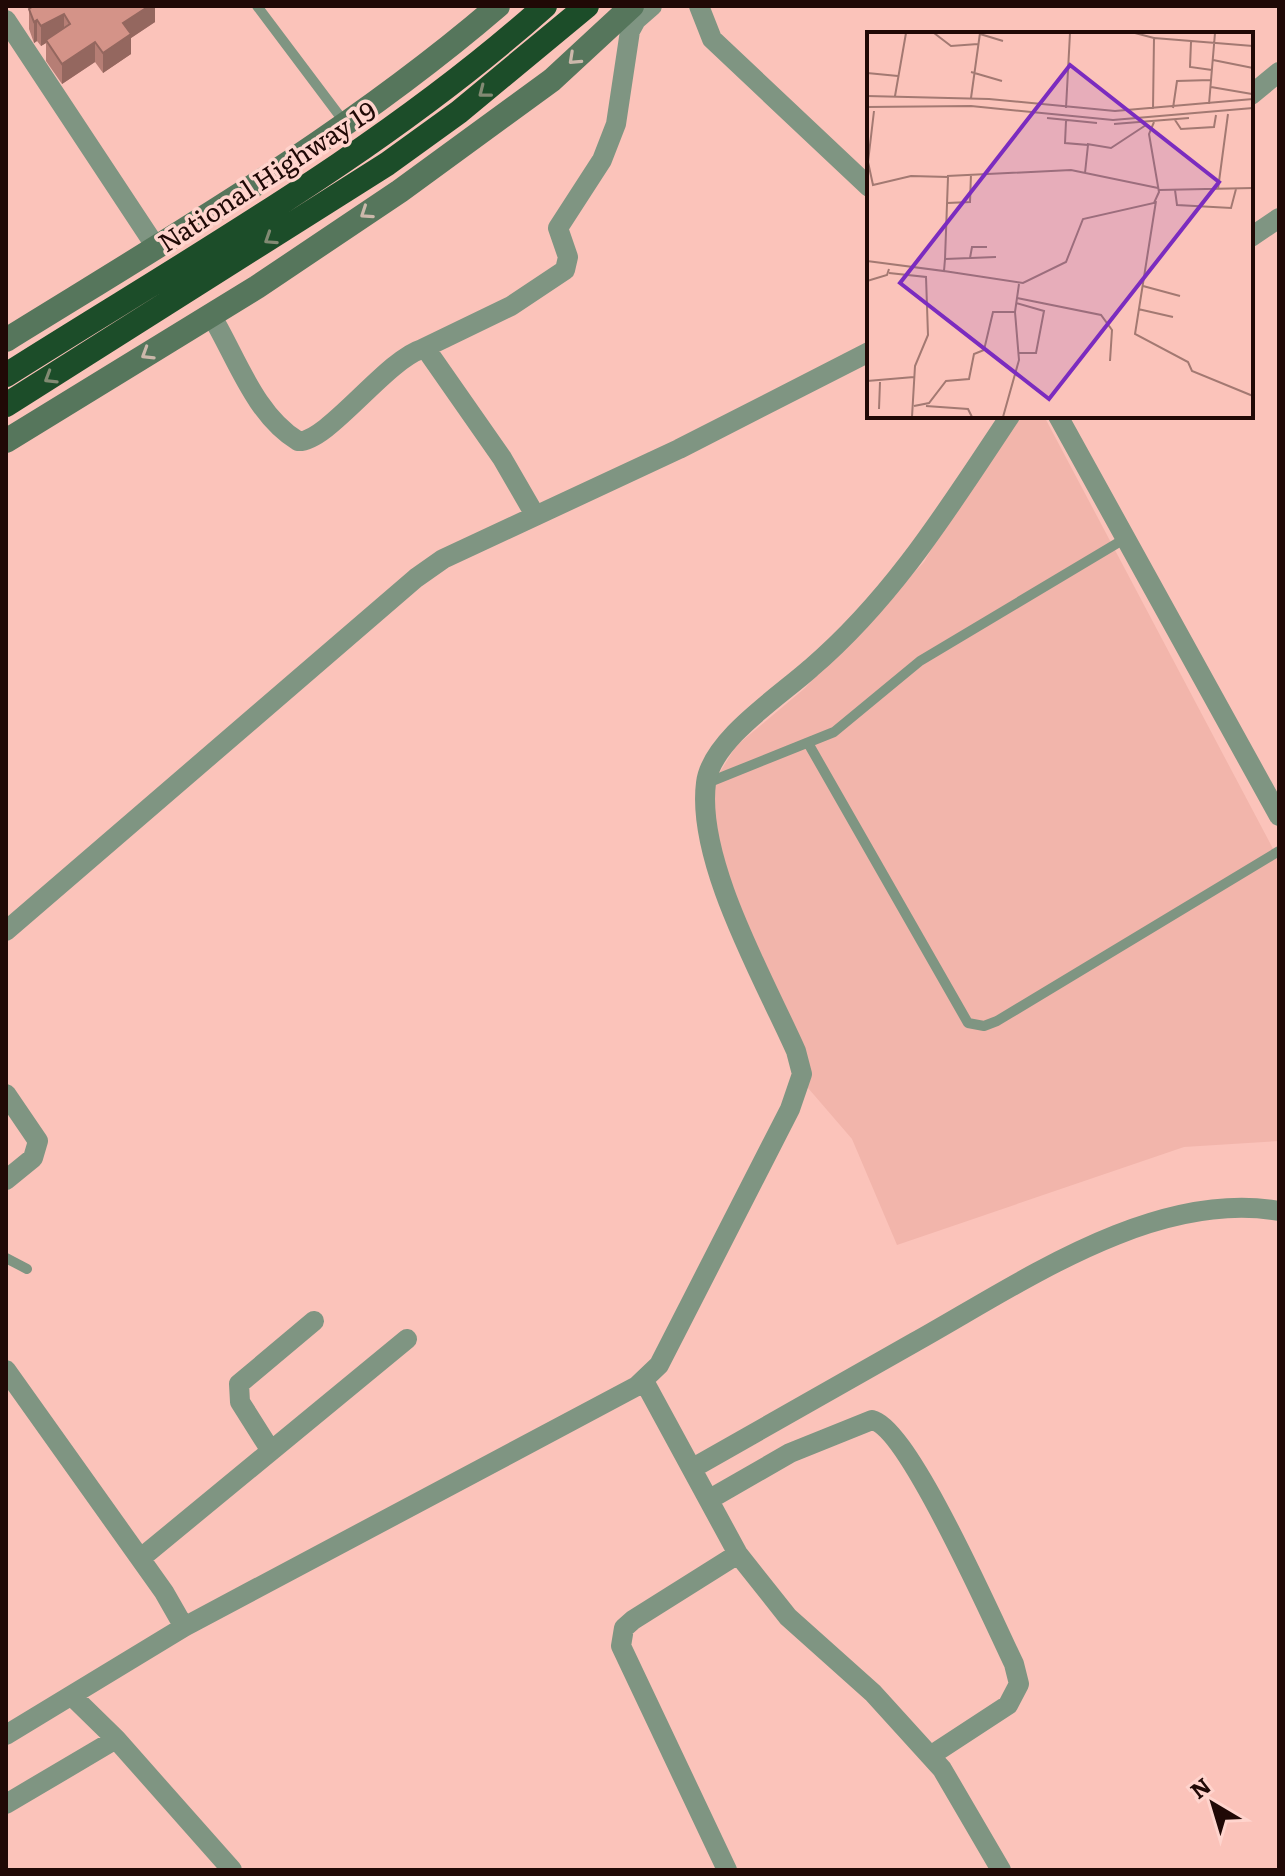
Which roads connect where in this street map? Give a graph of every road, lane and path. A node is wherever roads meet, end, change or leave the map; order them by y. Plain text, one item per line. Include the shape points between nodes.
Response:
1 (257, 6) edge
2 (498, 6) edge
3 (545, 6) edge
4 (587, 6) edge
5 (632, 6) edge
6 (652, 6) edge
7 (699, 6) edge
8 (6, 20) edge
9 (1279, 72) edge
10 (1253, 93) edge
11 (345, 123) junction
12 (867, 185) edge
13 (1279, 218) edge
14 (1253, 236) edge
15 (156, 247) junction
16 (211, 315) junction
17 (6, 340) edge
18 (422, 349) junction
19 (867, 353) edge
20 (6, 375) edge
21 (6, 405) edge
22 (1009, 418) edge
23 (1059, 418) edge
24 (6, 441) edge
25 (535, 515) junction
26 (1128, 538) junction
27 (808, 743) junction
28 (706, 783) junction
29 (1279, 816) edge
30 (1279, 851) edge
31 (6, 931) edge
32 (6, 1094) edge
33 (6, 1180) edge
34 (1279, 1211) edge
35 (6, 1258) edge
36 (27, 1269) dead end
37 (314, 1321) dead end
38 (407, 1339) dead end
39 (6, 1370) edge
40 (644, 1381) junction
41 (271, 1451) junction
42 (693, 1468) junction
43 (710, 1499) junction
44 (738, 1554) junction
45 (141, 1558) junction
46 (184, 1627) junction
47 (72, 1696) junction
48 (6, 1735) edge
49 (116, 1739) junction
50 (930, 1756) junction
51 (6, 1804) edge
52 (232, 1870) edge
53 (727, 1870) edge
54 (1001, 1870) edge

1 - 11 lane
2 - 11 main road via 432,62
3 - 20 highway, National Highway 19 via 496,50 341,163
4 -> 21 highway via 387,164
5 -> 16 main road via 525,100 400,191
6 - 18 street via 630,31 620,106 607,148 558,228 568,257 565,270 511,306
7 - 12 street via 712,39
8 - 15 street
9 - 10 street
11 - 15 main road
13 - 14 street
15 - 17 main road
16 - 18 street via 253,392 298,441 319,433 383,375
16 -> 24 main road
18 - 25 street via 502,458
19 - 25 street
22 - 28 street via 897,581 834,648 732,737 709,769
23 - 26 street
25 - 31 street via 416,578
26 - 27 lane via 920,661 852,720
26 - 29 street
27 - 28 lane
27 - 30 lane via 968,1023 984,1026 997,1021
28 - 40 street via 716,870 802,1074 768,1156 667,1351
32 - 33 street via 36,1132 38,1150
34 - 42 street via 1187,1213 1101,1242
35 - 36 lane
37 - 41 street via 239,1384 240,1402
38 - 41 street
39 - 45 street
40 - 42 street
40 - 46 street
41 - 45 street
42 - 43 street
43 - 44 street
43 - 50 street via 820,1440 872,1420 888,1427 925,1483 1019,1684 1008,1705
44 - 50 street via 788,1617 873,1693
44 - 53 street via 633,1620 621,1637 624,1655
45 - 46 street
46 - 47 street
47 - 48 street
47 - 49 street
49 - 51 street
49 - 52 street
50 - 54 street via 959,1794

